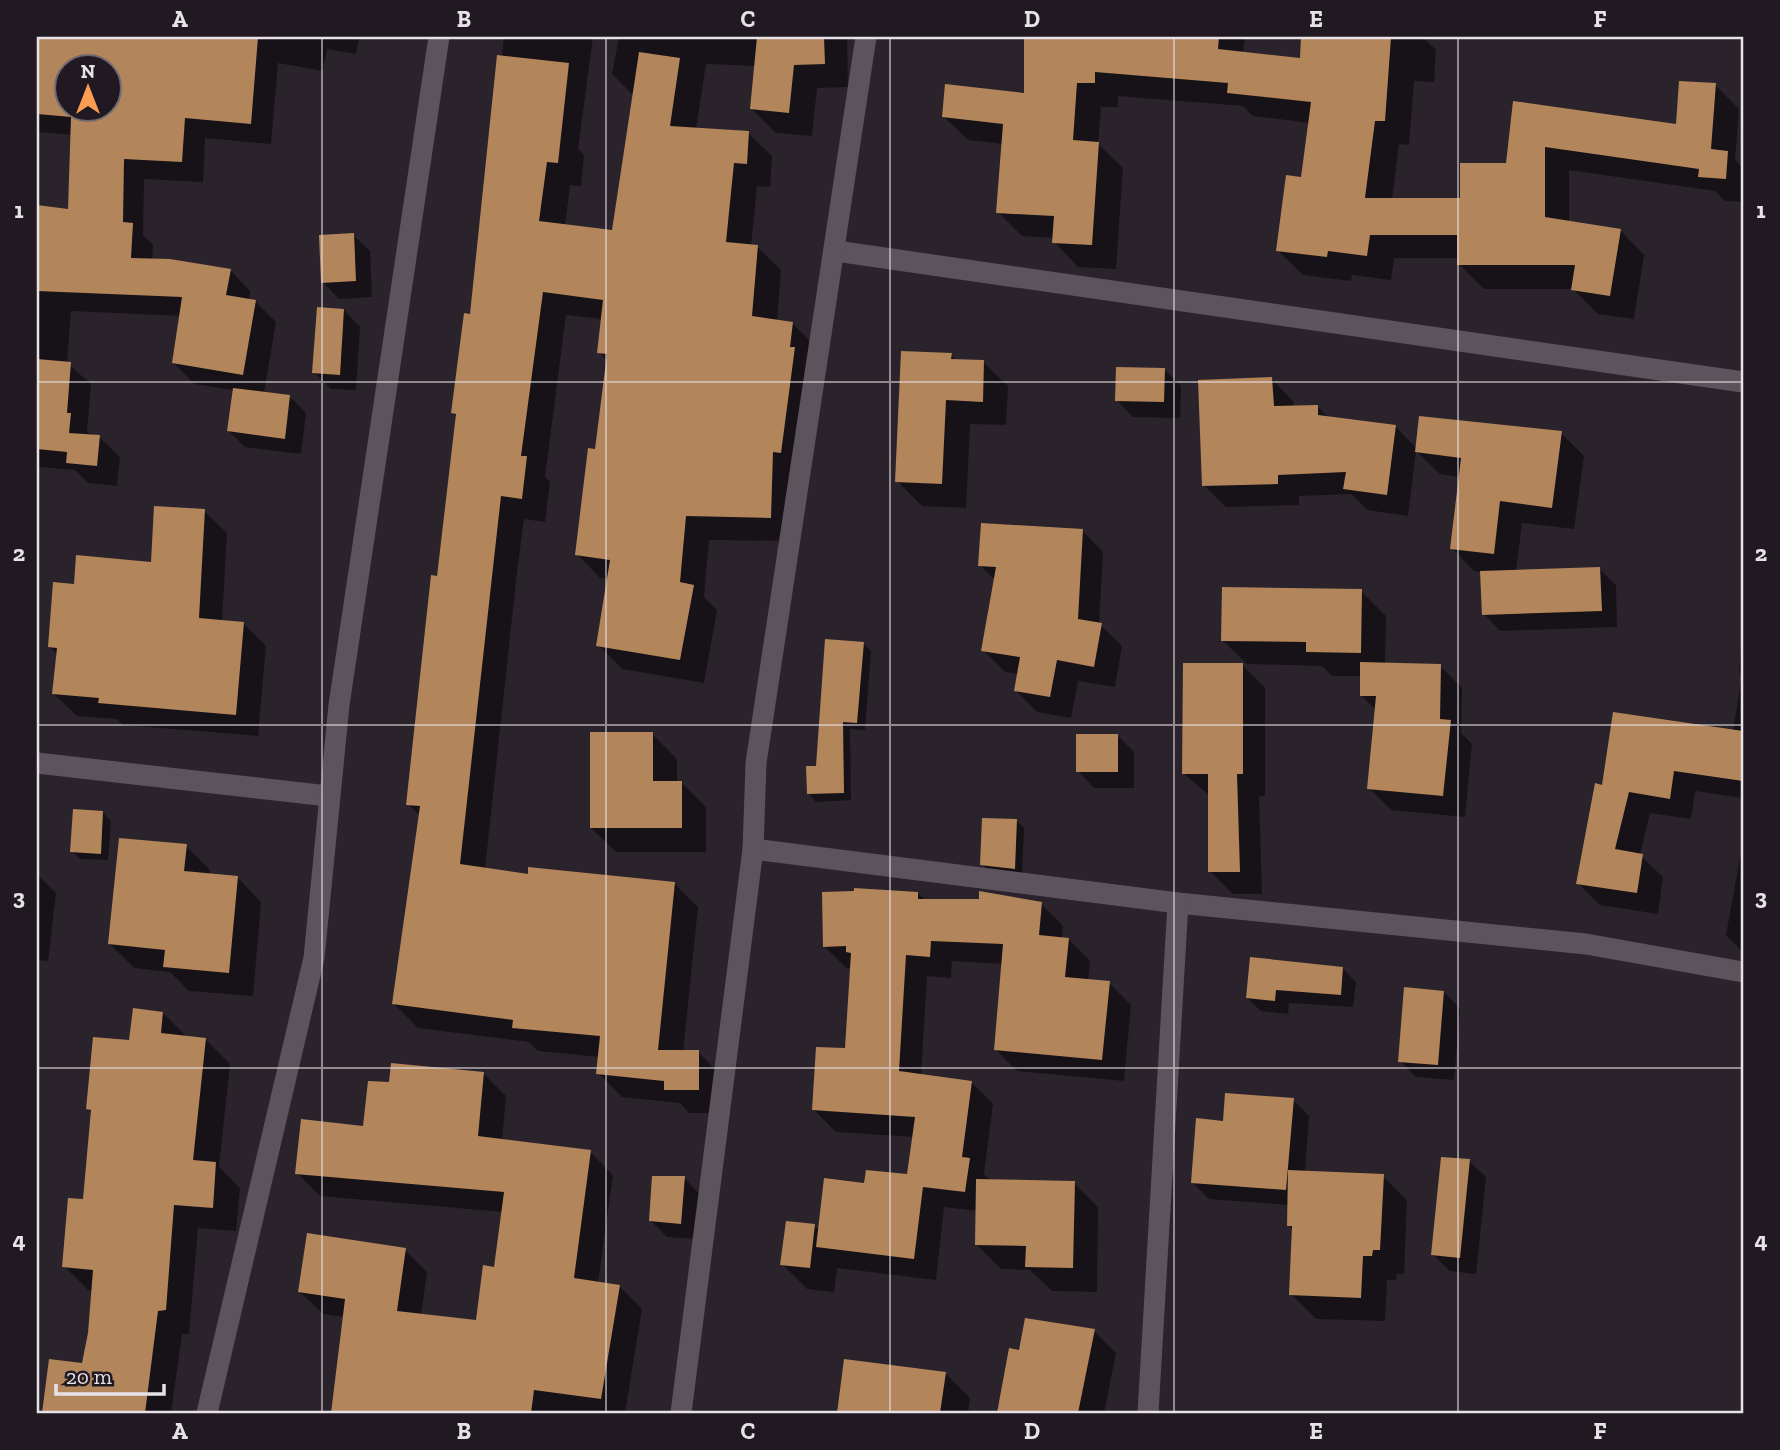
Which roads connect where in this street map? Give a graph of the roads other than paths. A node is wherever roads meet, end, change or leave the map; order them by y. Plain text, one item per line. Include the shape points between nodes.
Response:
1 (439, 37) edge
2 (866, 37) edge
3 (836, 251) junction
4 (1743, 382) edge
5 (37, 763) edge
6 (328, 796) junction
7 (754, 849) junction
8 (1178, 903) junction
9 (1743, 972) edge
10 (207, 1413) edge
11 (681, 1413) edge
12 (1148, 1413) edge

1 - 6 street
2 - 3 street
3 - 4 street
3 - 7 street via 757,763
5 - 6 street
6 - 10 street via 314,958
7 - 8 street
7 - 11 street
8 - 9 street via 1586,944
8 - 12 street

